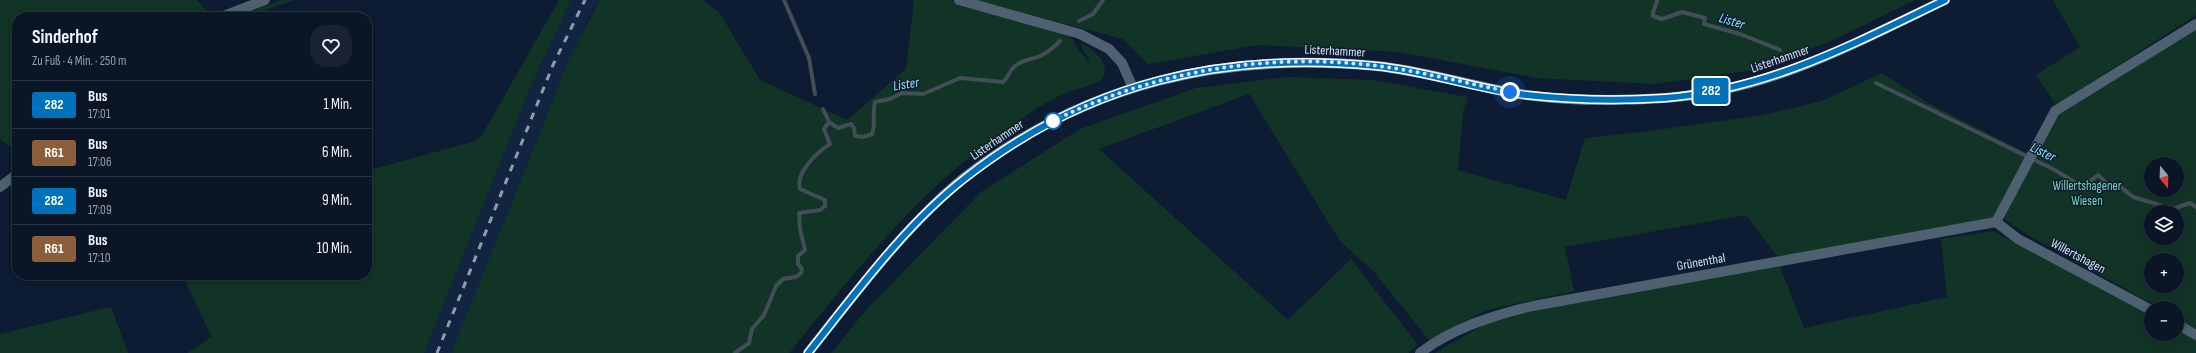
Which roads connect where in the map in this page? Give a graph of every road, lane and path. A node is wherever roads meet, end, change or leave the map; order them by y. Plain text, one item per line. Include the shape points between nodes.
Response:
1 (265, 0) edge
2 (959, 0) edge
3 (1945, 0) edge
4 (234, 12) edge
5 (2196, 24) edge
6 (1133, 88) junction
7 (12, 178) edge
8 (0, 186) edge
9 (1996, 222) junction
10 (2144, 306) edge
11 (2184, 328) edge
12 (2196, 335) edge
13 (808, 353) edge
14 (1420, 353) edge

1 - 4 street
2 - 6 street via 1080,34 1109,49 1122,63
3 - 6 main road, Listerhammer via 1872,37 1794,70 1728,89 1667,98 1595,100 1524,95 1380,66 1301,61 1212,69
5 - 9 street via 2056,111
6 - 13 main road, Listerhammer via 1031,132 963,180 896,246
7 - 8 street
9 - 10 street, Willertshagen via 2018,239
9 - 14 street, Grünenthal via 1532,306 1487,317 1428,346
11 - 12 street

